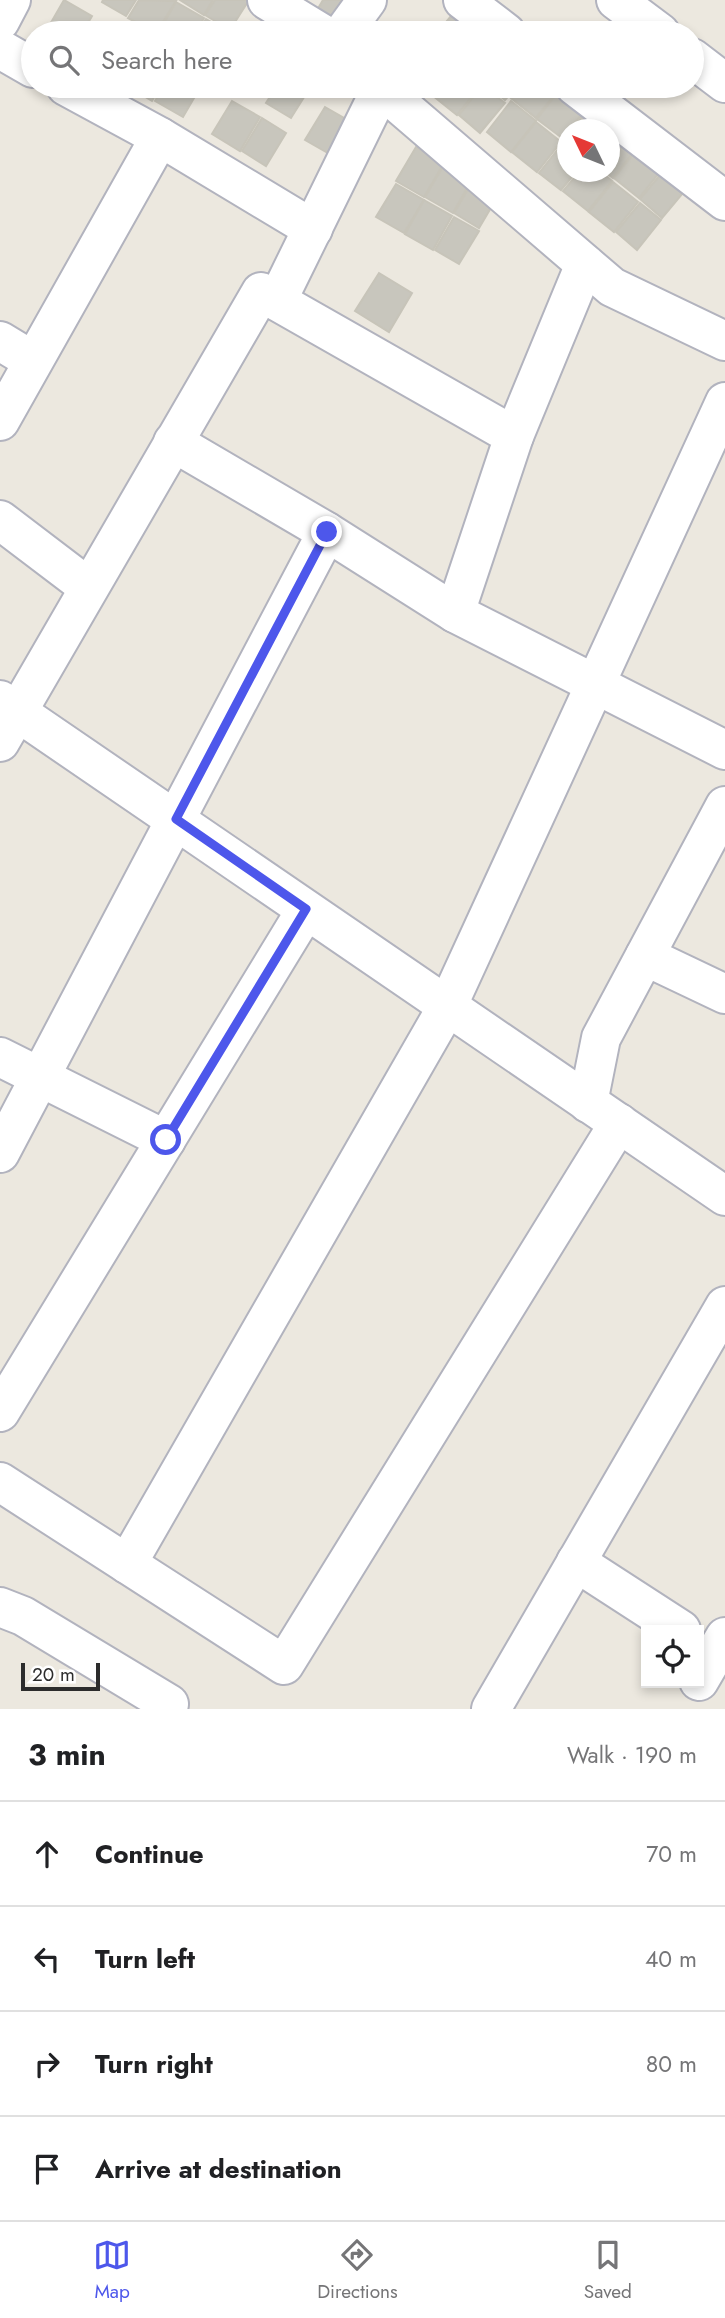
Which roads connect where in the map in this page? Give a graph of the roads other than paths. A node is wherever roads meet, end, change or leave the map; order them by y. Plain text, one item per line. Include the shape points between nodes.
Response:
1 (11, 0) edge
2 (267, 0) edge
3 (368, 0) edge
4 (463, 0) edge
5 (616, 0) edge
6 (0, 21) edge
7 (301, 21) edge
8 (352, 21) edge
9 (490, 21) edge
10 (644, 21) edge
11 (0, 49) edge
12 (21, 61) edge
13 (704, 67) edge
14 (725, 83) edge
15 (88, 98) edge
16 (375, 98) edge
17 (392, 98) edge
18 (591, 98) edge
19 (160, 137) junction
20 (725, 201) edge
21 (313, 229) junction
22 (585, 264) junction
23 (277, 301) junction
24 (0, 341) edge
25 (725, 341) edge
26 (33, 361) junction
27 (725, 402) edge
28 (0, 421) edge
29 (514, 436) junction
30 (173, 442) junction
31 (0, 520) edge
32 (327, 532) junction
33 (88, 587) junction
34 (455, 613) junction
35 (594, 684) junction
36 (6, 717) edge
37 (725, 750) edge
38 (725, 806) edge
39 (176, 819) junction
40 (306, 909) junction
41 (645, 956) junction
42 (725, 994) edge
43 (447, 1007) junction
44 (0, 1057) edge
45 (39, 1076) junction
46 (603, 1113) junction
47 (166, 1140) junction
48 (0, 1153) edge
49 (725, 1196) edge
50 (725, 1306) edge
51 (0, 1412) edge
52 (0, 1482) edge
53 (576, 1562) junction
54 (127, 1564) junction
55 (0, 1607) edge
56 (673, 1625) edge
57 (707, 1659) edge
58 (169, 1704) dead end
59 (491, 1709) edge
60 (682, 1709) edge

1 - 6 street
2 - 7 street
3 - 8 street
4 - 9 street
5 - 10 street
11 - 12 street
13 - 14 street
15 - 19 street
16 - 21 street
17 - 22 street
18 - 20 street
19 - 21 street
19 - 26 street
21 - 23 street
22 - 25 street via 612,287
22 - 29 street
23 - 29 street
23 - 30 street via 261,292
24 - 26 street
26 - 28 street
27 - 35 street
29 - 34 street
30 - 32 street
30 - 33 street
31 - 33 street
32 - 34 street
32 - 39 street
33 - 36 street
34 - 35 street
35 - 37 street
35 - 43 street
36 - 39 street
38 - 41 street
39 - 40 street
39 - 45 street
40 - 43 street
40 - 47 street
41 - 42 street
41 - 46 street via 601,1038
43 - 46 street
43 - 54 street
44 - 45 street
45 - 47 street
45 - 48 street
46 - 49 street
46 - 54 street via 284,1665
47 - 51 street
50 - 53 street
52 - 54 street
53 - 56 street
53 - 59 street
55 - 58 street via 23,1616
57 - 60 street

